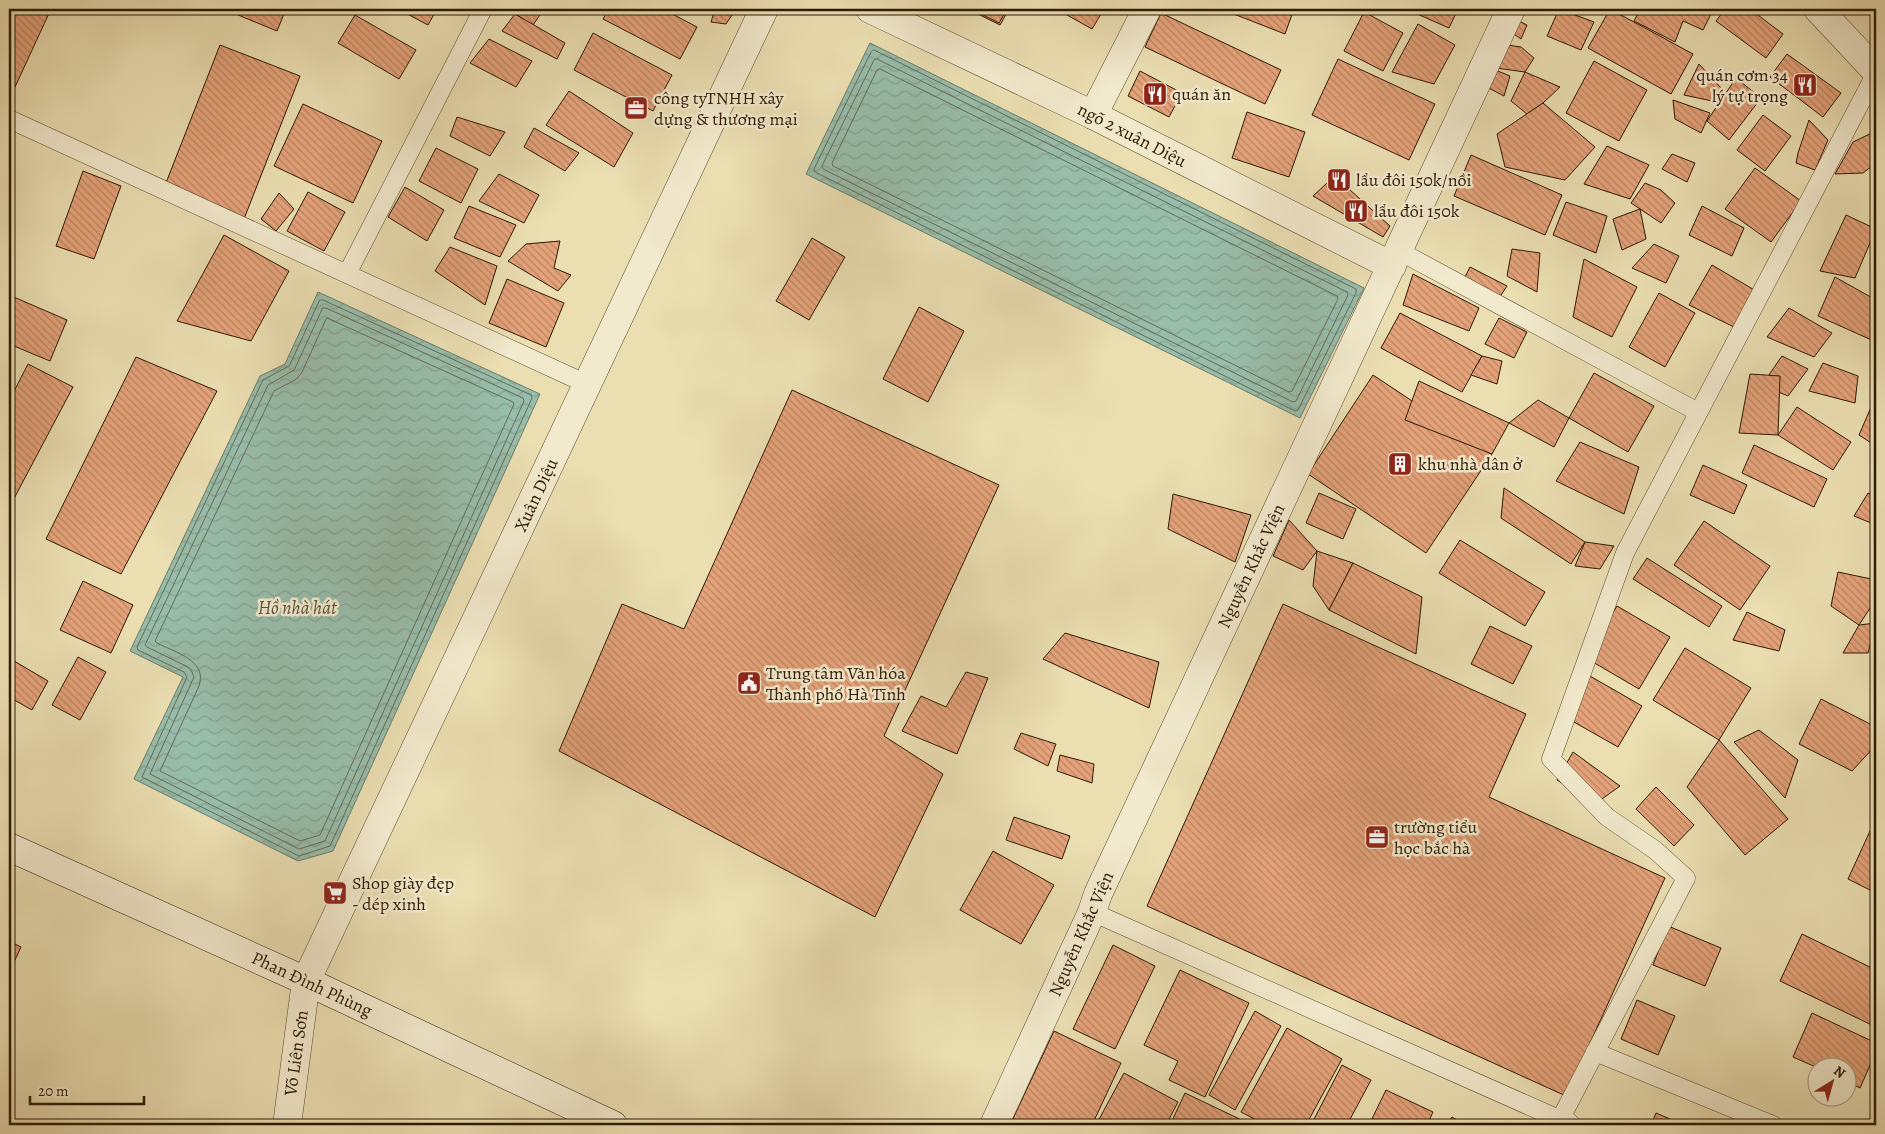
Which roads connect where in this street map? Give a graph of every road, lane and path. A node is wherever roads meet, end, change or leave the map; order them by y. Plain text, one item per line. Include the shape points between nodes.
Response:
1 (483, 9) edge
2 (764, 9) edge
3 (870, 9) edge
4 (1147, 9) edge
5 (1511, 9) edge
6 (1818, 9) edge
7 (1876, 72) edge
8 (1093, 115) junction
9 (9, 119) edge
10 (1396, 259) junction
11 (347, 274) junction
12 (589, 385) junction
13 (1698, 412) junction
14 (9, 847) edge
15 (1092, 912) junction
16 (306, 981) junction
17 (1595, 1052) junction
18 (287, 1125) edge
19 (613, 1125) edge
20 (994, 1125) edge
21 (1773, 1125) edge

1 - 11 lane
2 - 12 street, Xuân Diệu
3 - 8 street, ngõ 2 xuân Diệu
4 - 8 street
5 - 10 street, Nguyễn Khắc Viện
6 - 7 street
7 - 13 lane
8 - 10 street, ngõ 2 xuân Diệu
9 - 11 lane
10 - 13 lane
10 - 15 street, Nguyễn Khắc Viện
11 - 12 lane
12 - 16 street, Xuân Diệu
13 - 17 lane via 1625,552 1551,759 1607,817 1655,850 1686,878
14 - 16 street, Phan Đình Phùng
15 - 17 lane via 1571,1124 1562,1116
15 - 20 street, Nguyễn Khắc Viện
16 - 18 street, Võ Liên Sơn
16 - 19 street, Phan Đình Phùng
17 - 21 lane

